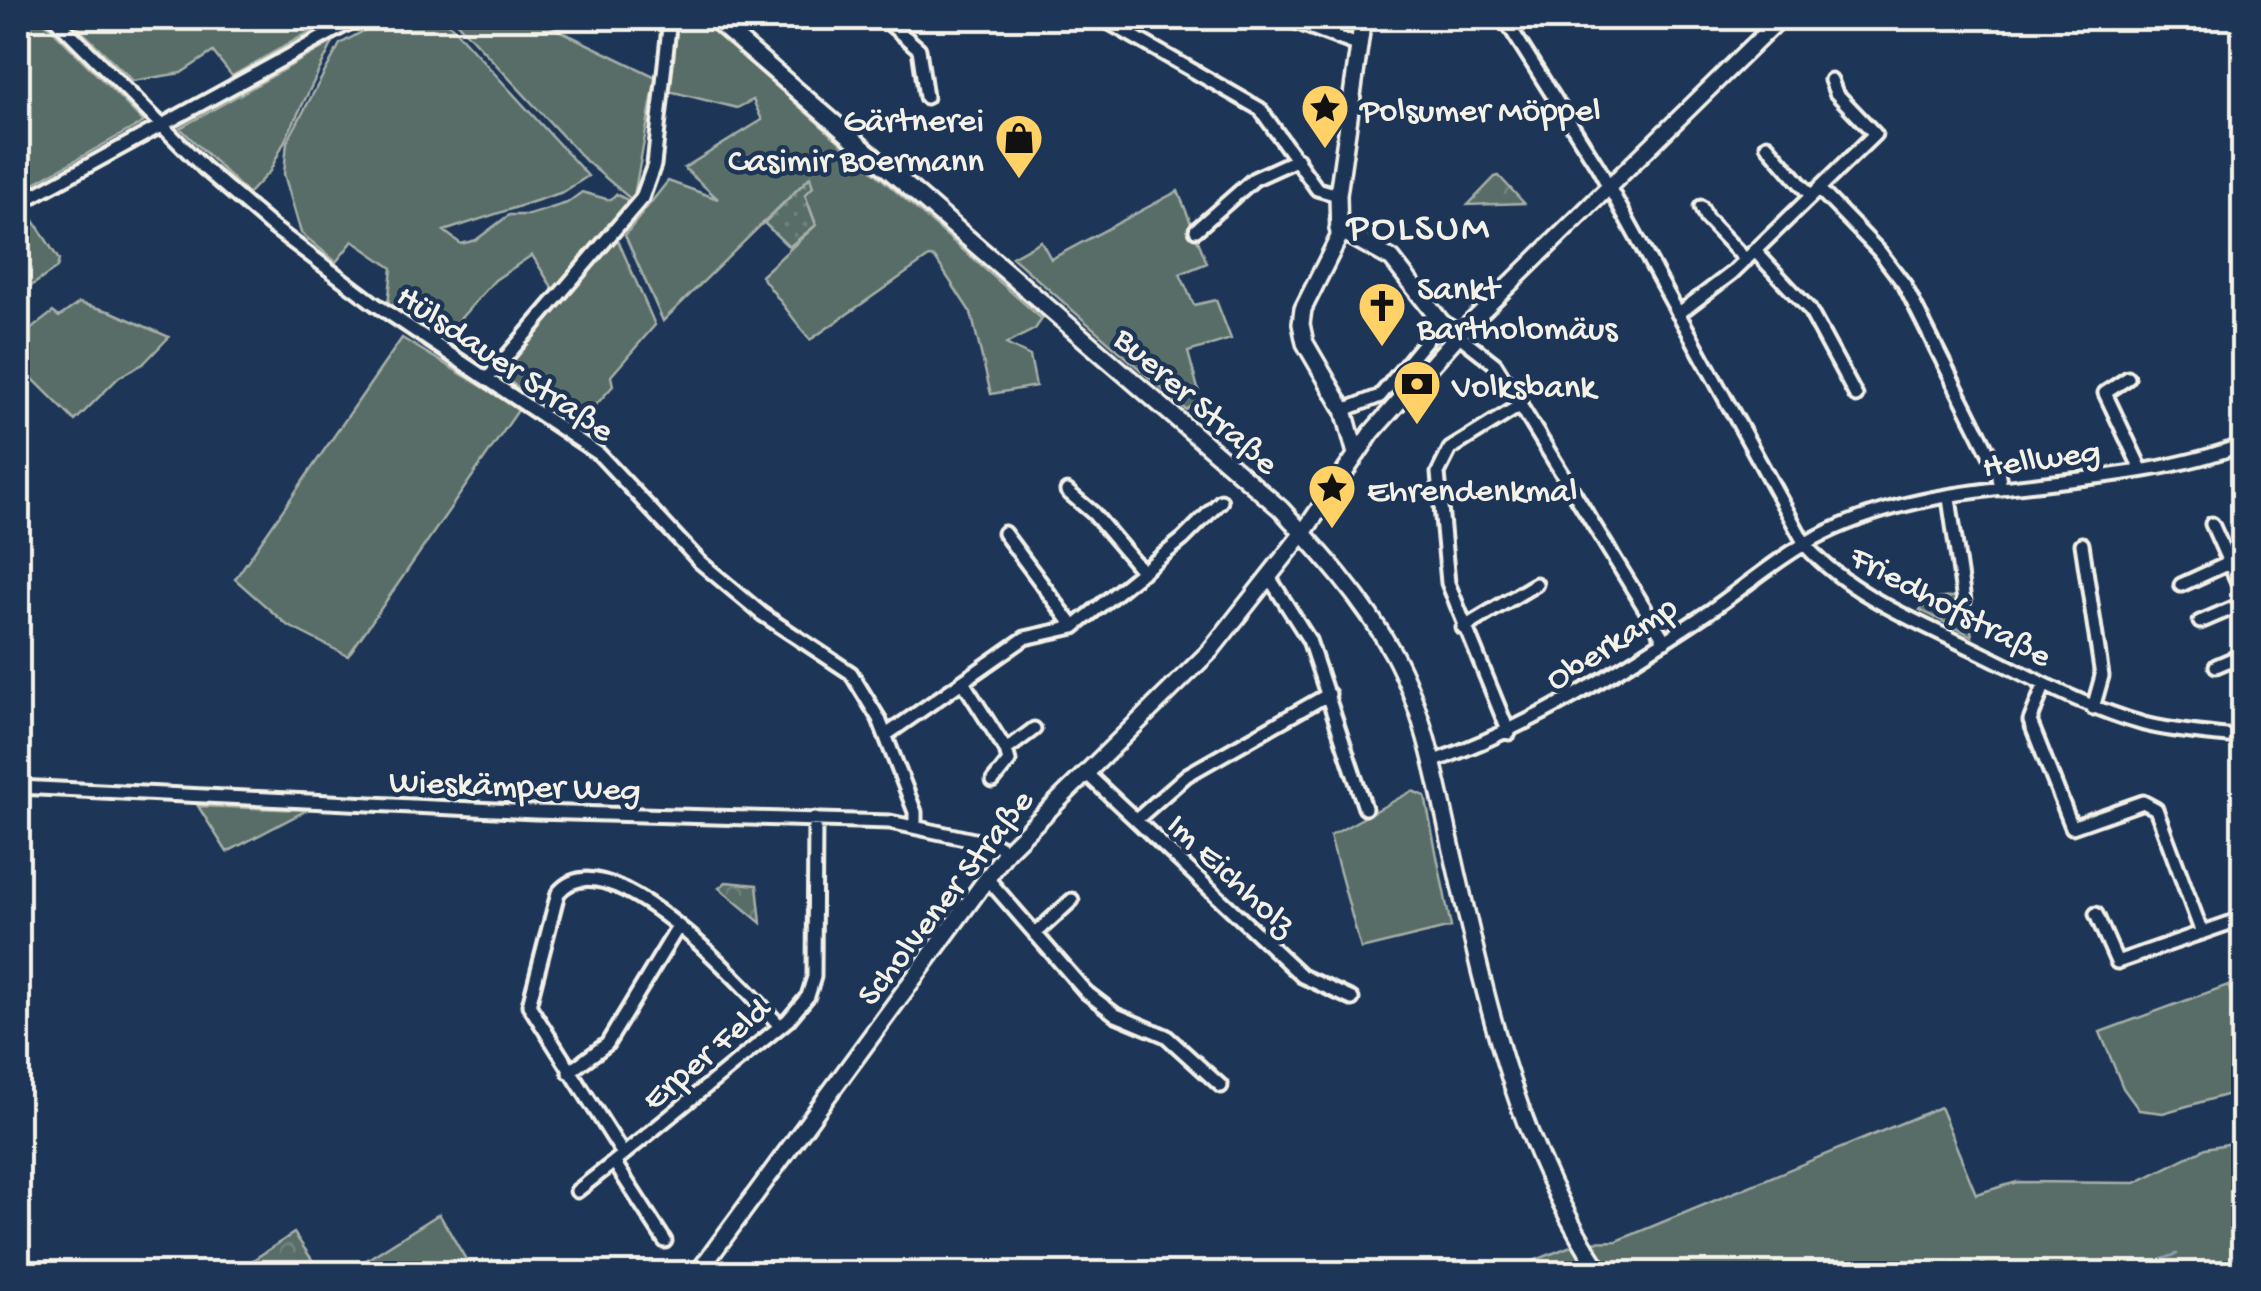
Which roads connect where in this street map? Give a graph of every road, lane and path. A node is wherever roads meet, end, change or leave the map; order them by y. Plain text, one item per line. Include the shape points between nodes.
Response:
1 (55, 18) edge
2 (358, 18) edge
3 (670, 18) edge
4 (713, 18) edge
5 (887, 18) edge
6 (1101, 18) edge
7 (1285, 18) edge
8 (1363, 18) edge
9 (1504, 18) edge
10 (1781, 18) edge
11 (1360, 46) junction
12 (1831, 80) dead end
13 (926, 97) dead end
14 (162, 125) junction
15 (1767, 145) dead end
16 (1298, 159) junction
17 (1607, 188) junction
18 (1815, 192) junction
19 (1338, 195) junction
20 (18, 204) edge
21 (1701, 208) dead end
22 (1338, 228) junction
23 (1196, 230) dead end
24 (1751, 255) junction
25 (1678, 314) junction
26 (1442, 322) junction
27 (1458, 335) junction
28 (489, 377) junction
29 (2128, 378) dead end
30 (1856, 396) dead end
31 (1521, 404) junction
32 (1344, 410) junction
33 (2244, 444) edge
34 (1356, 454) junction
35 (2141, 469) junction
36 (2001, 489) junction
37 (1067, 491) dead end
38 (1949, 498) junction
39 (1221, 500) dead end
40 (2212, 524) dead end
41 (1004, 533) dead end
42 (1302, 533) junction
43 (2082, 544) dead end
44 (1806, 546) junction
45 (2229, 563) junction
46 (1143, 572) junction
47 (1268, 577) junction
48 (1536, 584) dead end
49 (2181, 585) dead end
50 (2244, 600) edge
51 (1964, 602) dead end
52 (2200, 622) dead end
53 (1074, 627) junction
54 (1463, 628) junction
55 (1666, 641) junction
56 (2244, 654) edge
57 (2216, 666) dead end
58 (964, 682) junction
59 (2044, 686) junction
60 (1329, 694) junction
61 (2093, 708) junction
62 (1034, 729) dead end
63 (1509, 733) junction
64 (886, 735) junction
65 (2244, 738) edge
66 (1006, 750) junction
67 (1432, 762) junction
68 (1086, 772) junction
69 (993, 781) dead end
70 (18, 787) edge
71 (1365, 808) dead end
72 (815, 819) junction
73 (1136, 820) junction
74 (914, 826) junction
75 (1007, 851) junction
76 (986, 877) junction
77 (1072, 900) dead end
78 (2096, 914) dead end
79 (2244, 918) edge
80 (678, 926) junction
81 (2202, 933) junction
82 (1035, 934) junction
83 (1352, 999) dead end
84 (780, 1026) junction
85 (569, 1072) junction
86 (1221, 1086) dead end
87 (618, 1158) junction
88 (577, 1191) dead end
89 (666, 1240) dead end
90 (697, 1274) edge
91 (1602, 1274) edge

1 - 14 street, Hülsdauer Straße
2 - 14 street
3 - 28 street via 654,164 642,198
4 - 42 main road, Buerer Straße
5 - 13 street via 918,50
6 - 16 street via 1260,109
7 - 11 street
8 - 11 main road
9 - 17 street, Friedhofstraße
10 - 17 street
11 - 19 main road
12 - 18 street via 1875,134
14 - 20 street
14 - 28 street, Hülsdauer Straße via 270,225 399,321
15 - 18 street
16 - 19 street via 1317,189
16 - 23 street via 1254,179
17 - 25 street, Friedhofstraße
17 - 27 street
18 - 24 street
18 - 36 street via 1904,284 1990,454
19 - 22 main road
21 - 24 street
22 - 26 main road via 1392,259
22 - 32 main road via 1335,250 1302,308 1301,324
24 - 25 street
24 - 30 street via 1808,309
25 - 44 street, Friedhofstraße
26 - 27 main road
26 - 32 street via 1380,396
27 - 31 street via 1495,364
27 - 34 main road, Scholvener Straße
28 - 64 street, Hülsdauer Straße via 599,454 677,541 762,614 851,673
29 - 35 street, Hellweg via 2105,392
31 - 54 street via 1450,449 1438,472 1443,561
31 - 55 street
32 - 34 main road
33 - 35 street, Hellweg
34 - 42 main road, Scholvener Straße
35 - 36 street, Hellweg
36 - 38 street, Hellweg
37 - 46 street
38 - 44 street, Hellweg via 1880,512
38 - 51 street, Hellweg
39 - 46 street
40 - 45 street
41 - 53 street
42 - 47 main road, Scholvener Straße
42 - 67 main road, Buerer Straße via 1392,652
43 - 61 street via 2102,676
44 - 55 street, Oberkamp
44 - 59 street, Friedhofstraße via 1846,583
45 - 49 street
45 - 50 street
46 - 53 street
47 - 60 street via 1309,640
47 - 68 main road, Scholvener Straße via 1182,682
48 - 54 street
50 - 52 street
53 - 58 street via 1025,638
54 - 63 street
55 - 63 street, Oberkamp
56 - 57 street
58 - 64 street
58 - 66 street
59 - 61 street, Friedhofstraße
59 - 81 street via 2030,721 2072,828 2142,802 2156,809
60 - 71 street
60 - 73 street via 1187,775
61 - 65 street, Friedhofstraße via 2150,725
62 - 66 street
63 - 67 street, Oberkamp
64 - 74 street, Hülsdauer Straße via 915,812
66 - 69 street via 1009,761
67 - 91 main road, Buerer Straße via 1509,1085 1554,1194
68 - 73 street, Im Eichholz
68 - 75 main road, Scholvener Straße
70 - 72 street, Wieskämper Weg
72 - 74 street, Wieskämper Weg
72 - 84 street, Erper Feld via 814,977 808,996
73 - 83 street, Im Eichholz via 1302,976
74 - 75 street, Wieskämper Weg
75 - 76 main road, Scholvener Straße
76 - 82 street
76 - 90 main road, Scholvener Straße
77 - 82 street
78 - 81 street via 2117,962
79 - 81 street
80 - 84 street
80 - 85 street via 607,1044
80 - 85 street via 601,878 579,876 558,893 529,1005
82 - 86 street via 1096,1001 1166,1036
84 - 87 street, Erper Feld
85 - 87 street
87 - 88 street, Erper Feld
87 - 89 street

